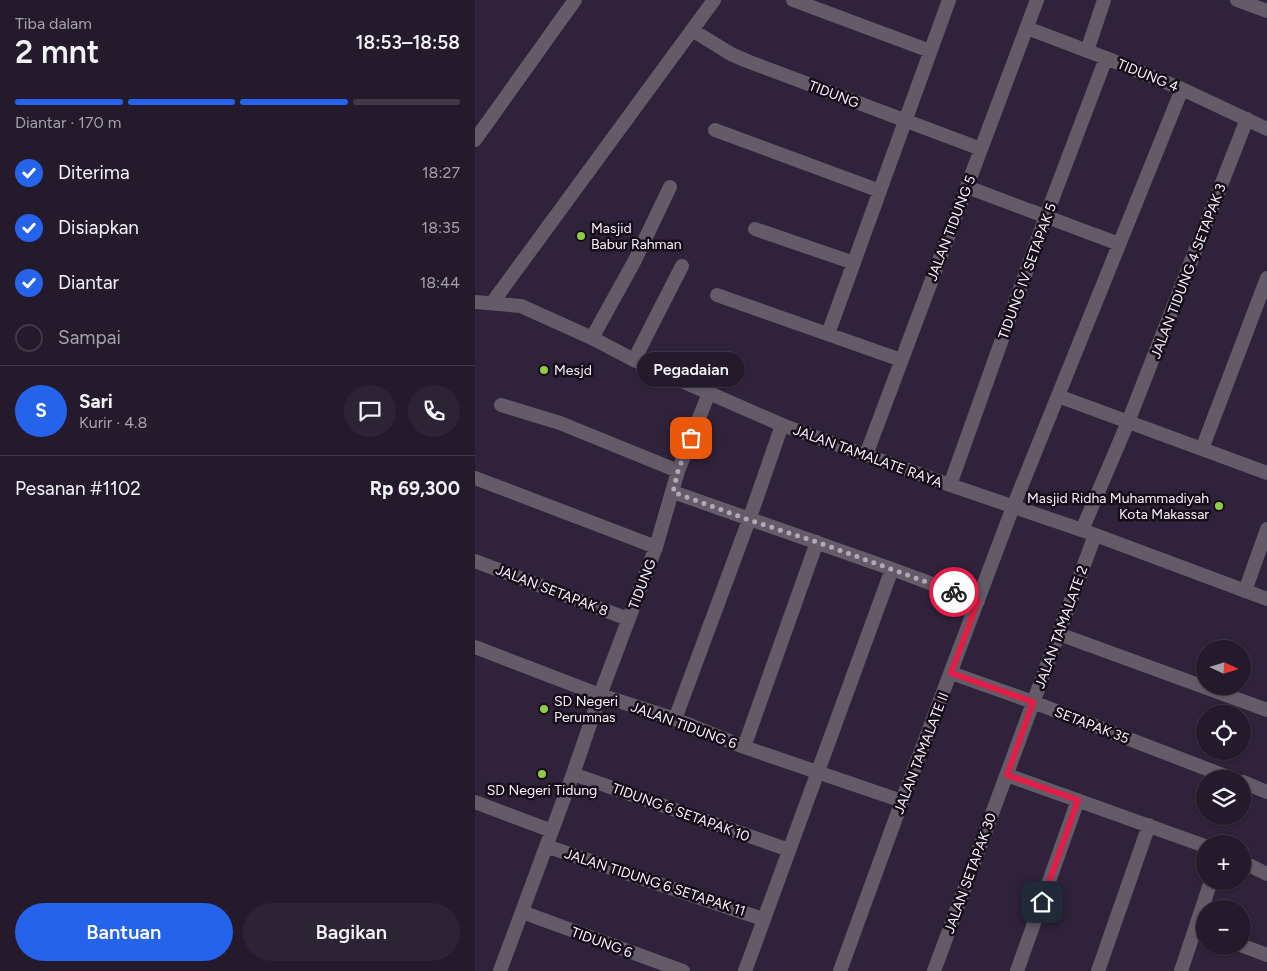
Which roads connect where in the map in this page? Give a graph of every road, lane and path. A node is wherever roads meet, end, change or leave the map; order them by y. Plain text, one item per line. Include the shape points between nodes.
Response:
1 (575, 0) edge
2 (714, 0) edge
3 (793, 0) edge
4 (949, 0) edge
5 (1037, 0) edge
6 (1104, 0) edge
7 (1237, 0) edge
8 (1267, 11) edge
9 (1027, 28) junction
10 (692, 30) junction
11 (930, 51) junction
12 (1087, 51) junction
13 (1106, 58) junction
14 (1182, 89) junction
15 (1247, 119) junction
16 (905, 121) junction
17 (1267, 129) edge
18 (715, 130) dead end
19 (475, 140) edge
20 (981, 149) junction
21 (967, 187) junction
22 (670, 188) dead end
23 (880, 191) junction
24 (1046, 216) junction
25 (755, 229) dead end
26 (1119, 244) junction
27 (854, 263) junction
28 (683, 266) dead end
29 (1267, 278) edge
30 (717, 294) dead end
31 (475, 302) edge
32 (492, 303) junction
33 (828, 334) junction
34 (592, 338) junction
35 (634, 360) junction
36 (901, 360) junction
37 (709, 393) junction
38 (1058, 396) junction
39 (501, 404) dead end
40 (1128, 422) junction
41 (782, 425) junction
42 (1202, 449) junction
43 (866, 455) junction
44 (678, 471) junction
45 (1267, 473) edge
46 (475, 478) edge
47 (950, 485) junction
48 (673, 492) junction
49 (1013, 507) junction
50 (749, 520) junction
51 (1267, 529) edge
52 (1081, 530) junction
53 (1095, 535) junction
54 (817, 542) junction
55 (656, 546) junction
56 (475, 561) edge
57 (892, 569) junction
58 (1245, 591) junction
59 (1267, 599) edge
60 (978, 601) junction
61 (628, 619) junction
62 (1059, 634) junction
63 (475, 647) edge
64 (951, 673) junction
65 (600, 695) junction
66 (1033, 702) junction
67 (1267, 710) edge
68 (675, 719) junction
69 (744, 747) junction
70 (1210, 770) edge
71 (818, 771) junction
72 (573, 774) junction
73 (1007, 775) junction
74 (1251, 785) edge
75 (1267, 792) edge
76 (1078, 800) junction
77 (902, 801) junction
78 (475, 803) edge
79 (1149, 825) junction
80 (552, 831) junction
81 (1196, 843) edge
82 (546, 846) junction
83 (789, 850) junction
84 (1251, 865) edge
85 (1266, 872) edge
86 (522, 912) junction
87 (763, 918) junction
88 (1196, 939) edge
89 (1251, 949) edge
90 (1267, 955) edge
91 (843, 970) edge
92 (500, 971) edge
93 (683, 971) edge
94 (745, 971) edge
95 (934, 971) edge
96 (1017, 971) edge
97 (1098, 971) edge
98 (1181, 971) edge

1 - 19 street
2 - 10 street
3 - 11 street
4 - 11 street
5 - 9 street, JALAN TIDUNG 5
6 - 12 street
7 - 8 street
9 - 12 street, TIDUNG 4
9 - 20 street, JALAN TIDUNG 5
10 - 16 street, TIDUNG via 747,61
10 - 32 street
11 - 16 street
12 - 13 street, TIDUNG 4
13 - 14 street, TIDUNG 4
13 - 24 street, TIDUNG IV SETAPAK 5
14 - 15 street, TIDUNG 4
14 - 26 street, JALAN TAMALATE II
15 - 17 street, TIDUNG 4
15 - 40 street, JALAN TIDUNG 4 SETAPAK 3
16 - 20 street, TIDUNG
16 - 23 street
18 - 23 street
20 - 21 street, JALAN TIDUNG 5
21 - 24 street
21 - 36 street, JALAN TIDUNG 5
22 - 34 street via 635,262
23 - 27 street
24 - 26 street
24 - 47 street, TIDUNG IV SETAPAK 5
25 - 27 street
26 - 38 street, JALAN TAMALATE II
27 - 33 street
28 - 35 street
29 - 42 street
30 - 33 street
31 - 32 street, JALAN TAMALATE RAYA
32 - 34 street, JALAN TAMALATE RAYA via 521,306
33 - 36 street
34 - 35 street, JALAN TAMALATE RAYA
35 - 37 street, JALAN TAMALATE RAYA
36 - 43 street, JALAN TIDUNG 5
37 - 41 street, JALAN TAMALATE RAYA
37 - 44 street, TIDUNG
38 - 40 street
38 - 49 street, JALAN TAMALATE II
39 - 44 street via 560,423
40 - 42 street
40 - 52 street
41 - 43 street, JALAN TAMALATE RAYA
41 - 50 street
42 - 45 street
43 - 47 street, JALAN TAMALATE RAYA
44 - 48 street, TIDUNG
46 - 55 street
47 - 49 street, JALAN TAMALATE RAYA
48 - 50 street
48 - 55 street, TIDUNG
49 - 52 street, JALAN TAMALATE RAYA
49 - 60 street, JALAN TAMALATE II
50 - 54 street
50 - 68 street
51 - 58 street
52 - 53 street, JALAN TAMALATE RAYA
53 - 58 street, JALAN TAMALATE RAYA
53 - 62 street, JALAN TAMALATE 2
54 - 57 street
54 - 69 street
55 - 61 street, TIDUNG
56 - 61 street, JALAN SETAPAK 8
57 - 60 street
57 - 71 street
58 - 59 street, JALAN TAMALATE RAYA
60 - 64 street, JALAN TAMALATE II
61 - 65 street, TIDUNG
62 - 66 street, JALAN TAMALATE 2
62 - 67 street
63 - 65 street, JALAN TIDUNG 6
64 - 66 street, SETAPAK 35
64 - 77 street, JALAN TAMALATE II
65 - 68 street, JALAN TIDUNG 6
65 - 72 street
66 - 70 street, SETAPAK 35
66 - 73 street, JALAN TAMALATE 2
68 - 69 street, JALAN TIDUNG 6
69 - 71 street, JALAN TIDUNG 6
71 - 77 street, JALAN TIDUNG 6
71 - 83 street
72 - 80 street
72 - 83 street, TIDUNG 6 SETAPAK 10
73 - 76 street
73 - 95 street, JALAN SETAPAK 30
74 - 75 street
76 - 79 street
76 - 96 street
77 - 91 street, JALAN TAMALATE II
78 - 80 street
79 - 81 street
79 - 97 street
80 - 82 street
82 - 86 street
82 - 87 street, JALAN TIDUNG 6 SETAPAK 11
83 - 87 street
84 - 85 street
86 - 92 street
86 - 93 street, TIDUNG 6
87 - 94 street
88 - 98 street
89 - 90 street

